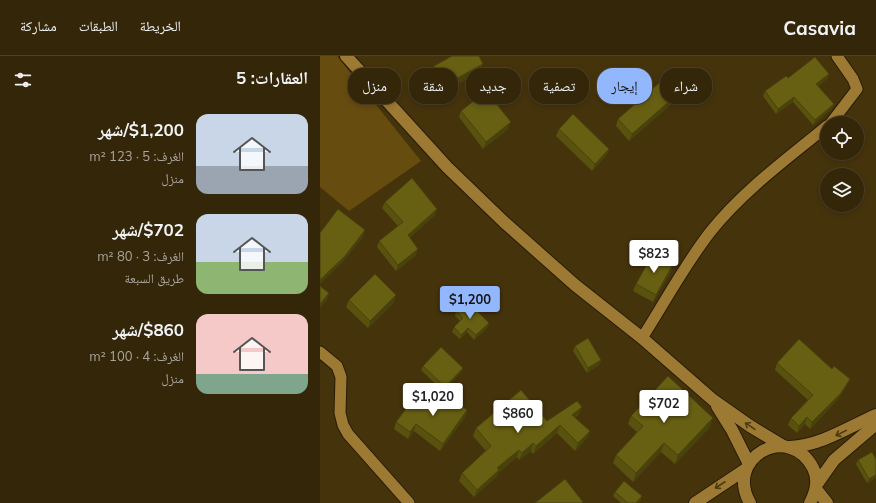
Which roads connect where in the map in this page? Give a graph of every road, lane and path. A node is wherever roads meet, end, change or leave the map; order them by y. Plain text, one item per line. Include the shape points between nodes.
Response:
1 (346, 56) edge
2 (837, 56) edge
3 (836, 116) edge
4 (820, 132) edge
5 (642, 338) junction
6 (320, 352) edge
7 (713, 400) junction
8 (876, 415) edge
9 (876, 424) edge
10 (785, 447) junction
11 (748, 466) junction
12 (814, 495) edge
13 (409, 503) edge
14 (695, 503) edge
15 (750, 503) edge
16 (827, 503) edge

1 - 5 street via 447,167 504,222 575,285
2 - 3 street via 857,89
4 - 5 street via 772,171 713,229 688,262
5 - 7 street
6 - 13 street via 337,366 342,378 340,413 345,430
10 -> 7 street
7 - 11 street via 732,430
8 -> 10 street via 824,440 805,446
9 - 12 street via 834,460
10 - 11 street via 774,447 760,452
10 - 12 street via 799,452 809,460 815,472
11 -> 14 street
11 - 15 street via 744,480
12 - 16 street

